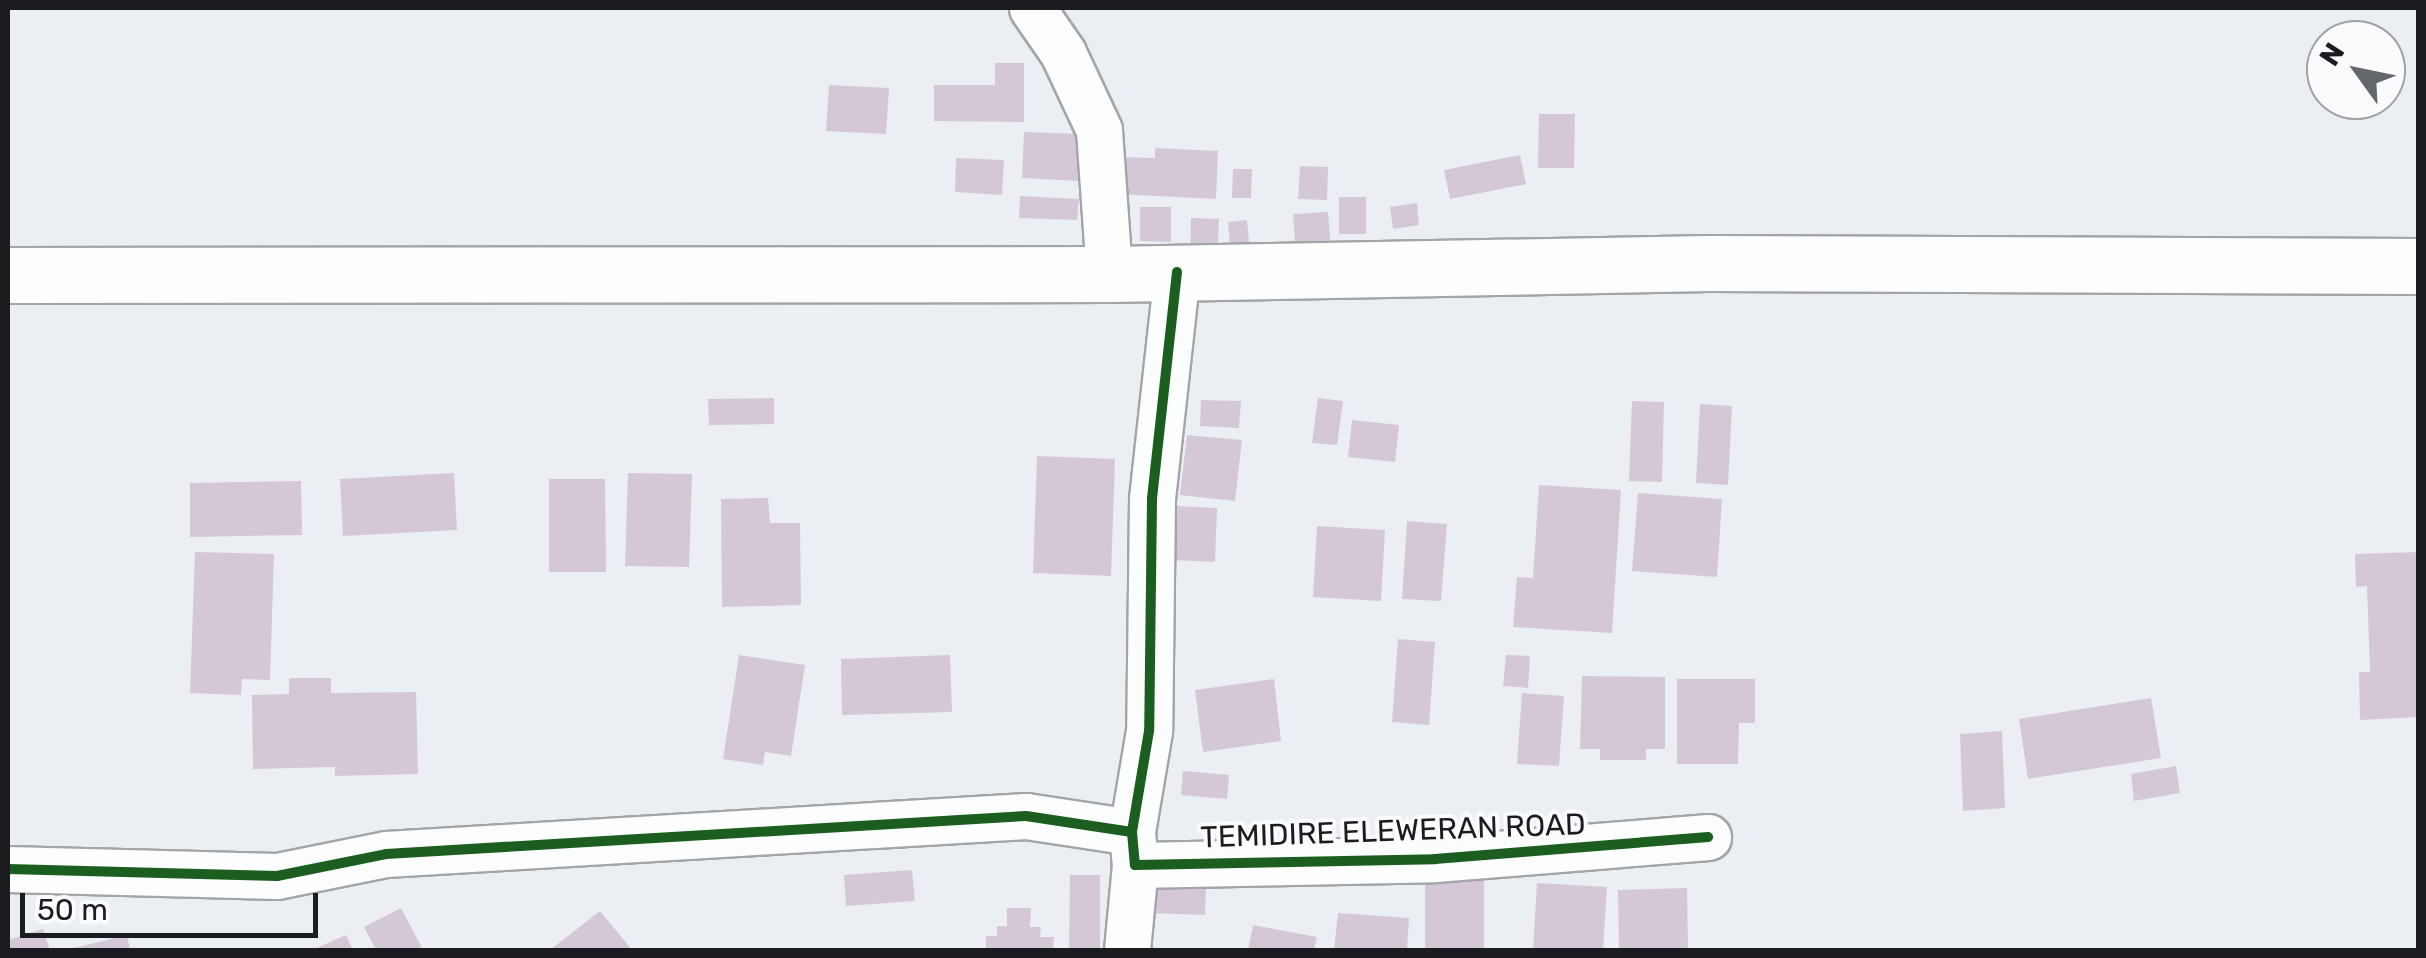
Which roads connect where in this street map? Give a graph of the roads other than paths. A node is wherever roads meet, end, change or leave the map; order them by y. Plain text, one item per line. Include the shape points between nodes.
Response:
1 (1032, 8) edge
2 (2418, 266) edge
3 (1177, 272) junction
4 (1109, 274) junction
5 (8, 275) edge
6 (1708, 836) dead end
7 (1134, 849) junction
8 (8, 869) edge
9 (1127, 950) edge

1 - 4 street via 1098,130
2 - 3 main road via 1708,263
3 - 4 main road
3 - 7 street via 1152,500 1149,730
4 - 5 main road
6 - 7 street, TEMIDIRE ELEWERAN ROAD via 1435,860
7 - 8 street, TEMIDIRE ELEWERAN ROAD via 1026,816 386,854 277,876
7 - 9 street

